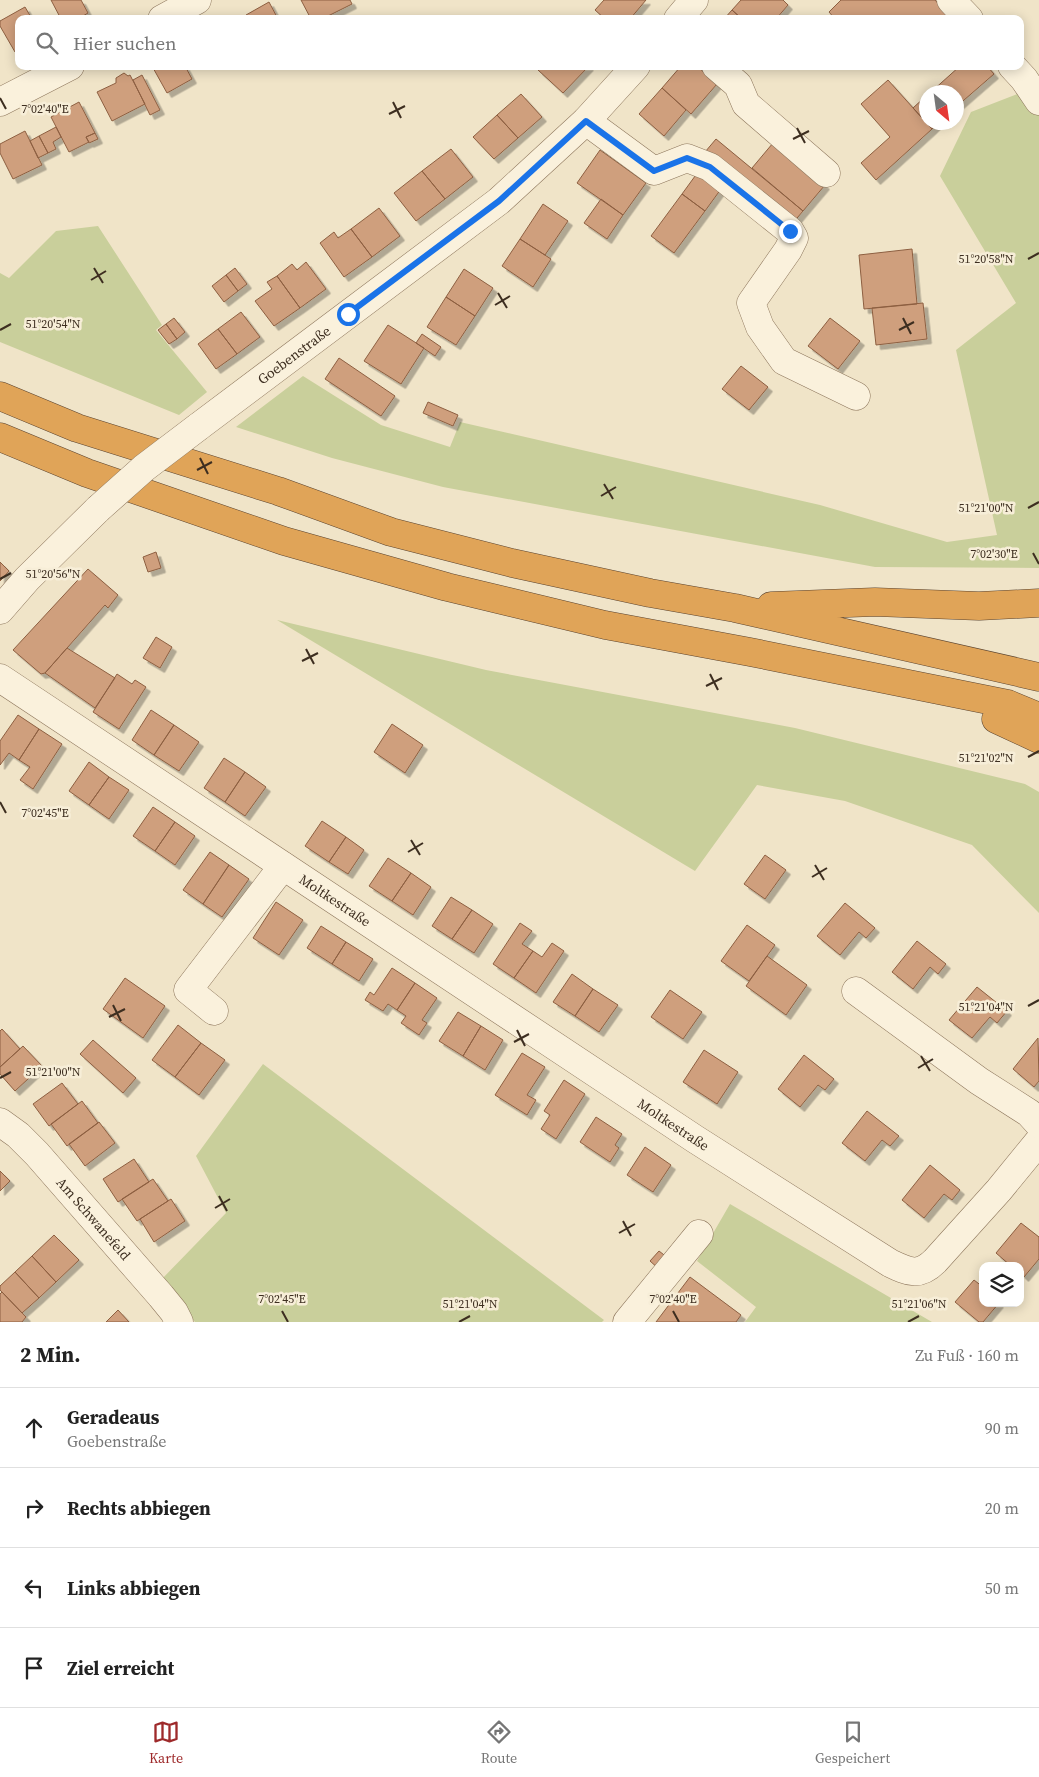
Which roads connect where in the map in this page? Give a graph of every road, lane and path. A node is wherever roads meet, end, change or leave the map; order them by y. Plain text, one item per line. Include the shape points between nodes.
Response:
1 (197, 0) edge
2 (694, 0) edge
3 (951, 0) edge
4 (169, 15) edge
5 (681, 15) edge
6 (964, 15) edge
7 (62, 70) edge
8 (632, 70) edge
9 (721, 70) edge
10 (1016, 70) edge
11 (1039, 101) edge
12 (0, 102) edge
13 (586, 121) junction
14 (826, 173) dead end
15 (0, 396) edge
16 (856, 396) dead end
17 (0, 437) edge
18 (1039, 603) edge
19 (735, 608) junction
20 (0, 610) edge
21 (1039, 677) edge
22 (0, 678) edge
23 (896, 682) junction
24 (1039, 717) edge
25 (1039, 739) edge
26 (283, 866) junction
27 (856, 991) dead end
28 (214, 1011) dead end
29 (0, 1122) edge
30 (1039, 1124) edge
31 (1039, 1141) edge
32 (699, 1234) dead end
33 (179, 1322) edge
34 (627, 1322) edge

1 - 4 street
2 - 5 street
3 - 6 street
7 - 12 street
8 - 13 street, Goebenstraße
9 - 14 street via 738,85 746,104
10 - 11 street
13 - 16 street via 654,171 687,158 710,167 790,231 794,238 788,250 751,303 760,327 784,361
13 - 20 street, Goebenstraße, bridge via 499,201 144,468 27,579
15 - 19 highway via 78,428 278,491 391,532 512,563
17 - 23 highway via 87,473 284,541 447,587 605,625
18 - 19 highway via 979,606 875,602
19 - 21 highway
22 - 26 street, Moltkestraße
23 - 24 highway via 1008,704
23 - 25 highway via 987,715
26 - 28 street via 188,990
26 - 31 street, Moltkestraße via 695,1139 907,1272 928,1268
27 - 30 street via 978,1081 1029,1113
29 - 33 street, Am Schwanefeld via 37,1154 161,1296
32 - 34 street

